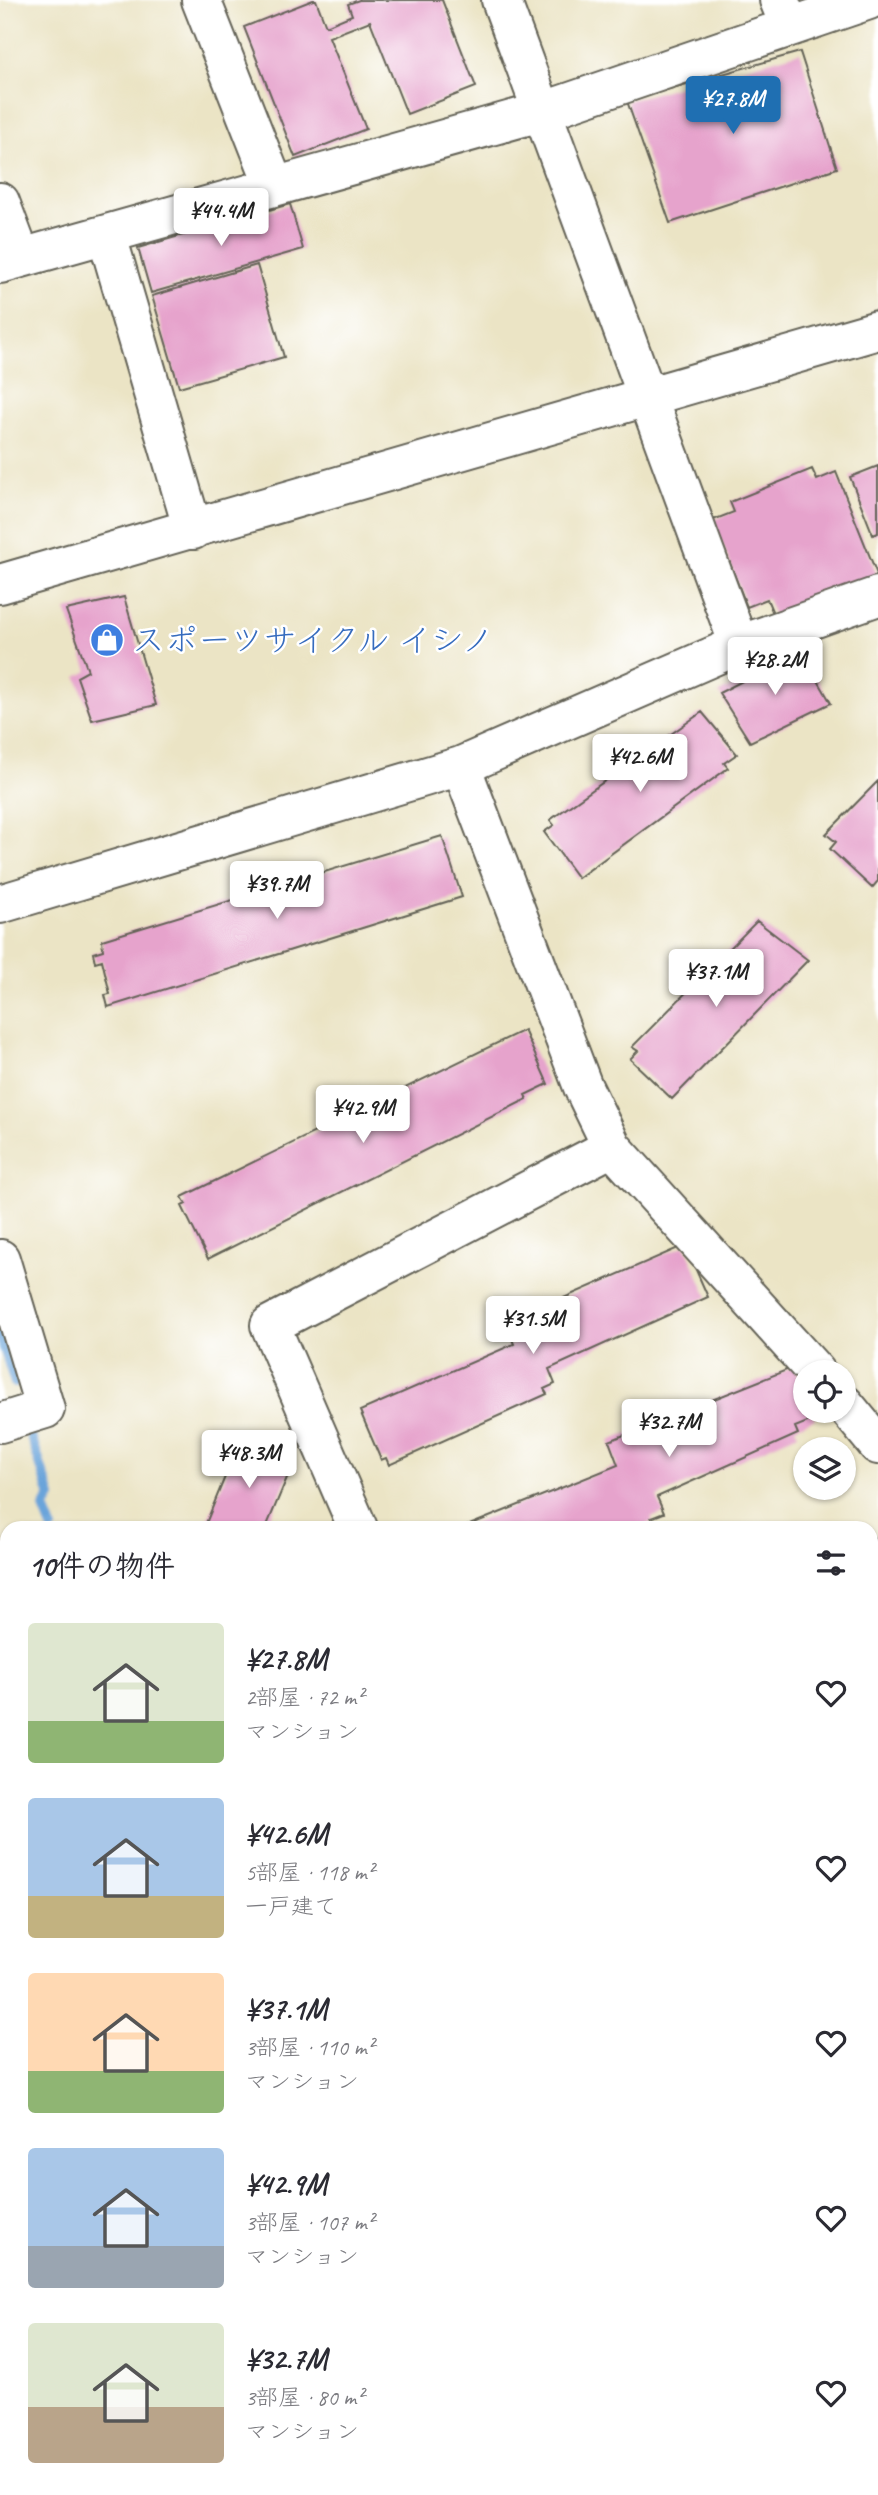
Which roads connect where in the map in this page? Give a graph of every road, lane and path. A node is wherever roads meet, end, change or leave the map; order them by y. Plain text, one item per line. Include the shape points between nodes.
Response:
1 (201, 0) edge
2 (501, 0) edge
3 (869, 0) edge
4 (784, 14) edge
5 (544, 111) junction
6 (274, 185) junction
7 (0, 202) edge
8 (107, 236) junction
9 (11, 261) edge
10 (878, 331) edge
11 (649, 398) junction
12 (193, 530) junction
13 (0, 584) edge
14 (878, 596) edge
15 (739, 645) junction
16 (461, 766) junction
17 (0, 904) edge
18 (611, 1147) junction
19 (0, 1259) edge
20 (806, 1360) edge
21 (856, 1418) edge
22 (0, 1423) edge
23 (878, 1445) edge
24 (355, 1521) edge

1 - 6 street
2 - 5 street
3 - 4 street
4 - 5 street
5 - 6 street
5 - 11 street
6 - 8 street
7 - 9 street
8 - 9 street
8 - 12 street
10 - 11 street
11 - 12 street
11 - 15 street
12 - 13 street
14 - 15 street
15 - 16 street
16 - 17 street
16 - 18 street via 583,1087
18 - 20 street
18 - 24 street via 270,1325
19 - 22 street via 45,1409
21 - 23 street

